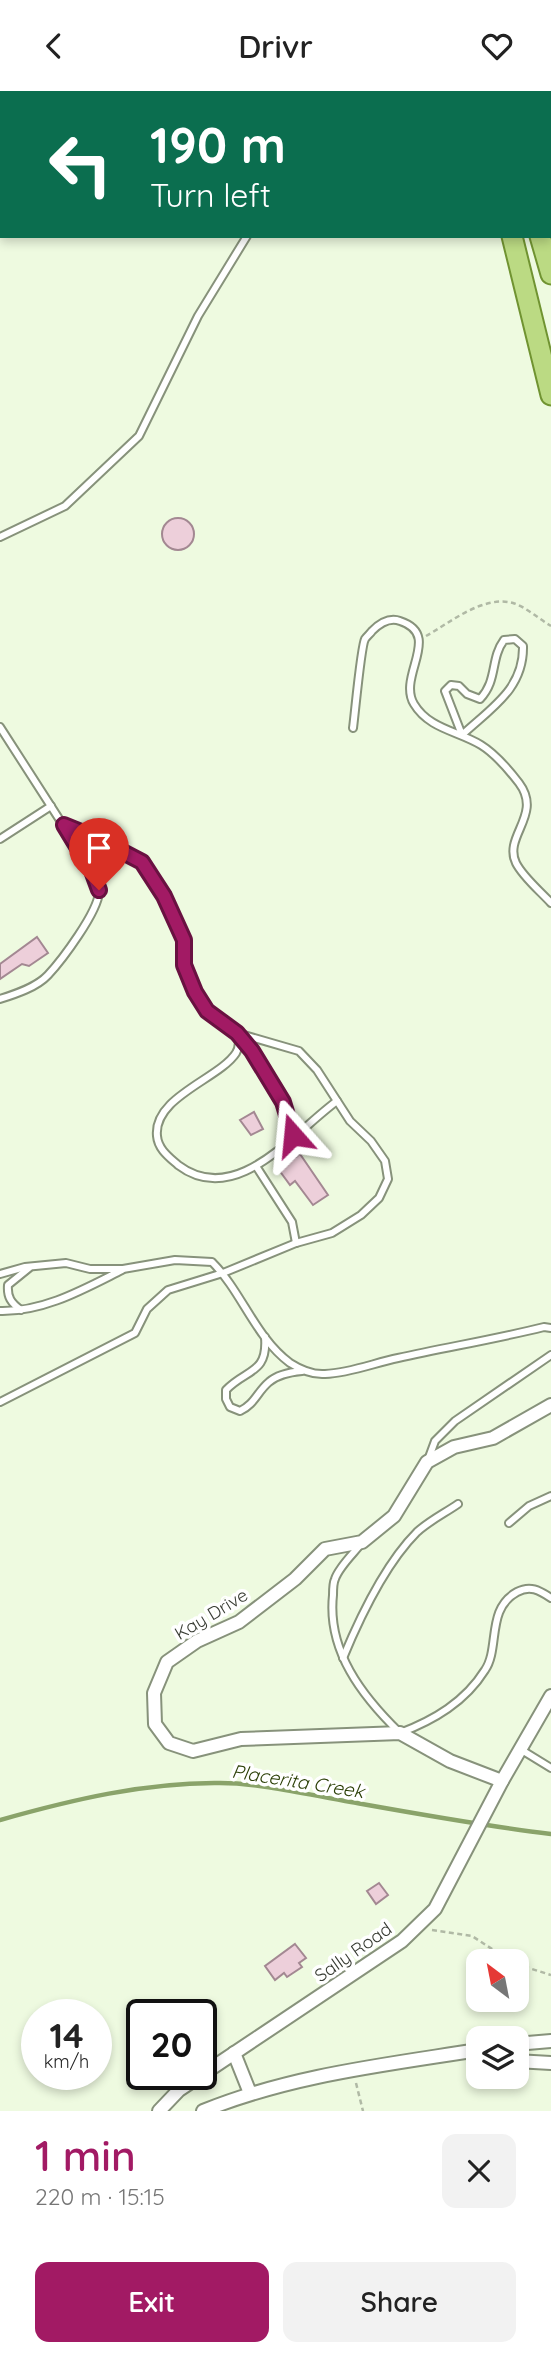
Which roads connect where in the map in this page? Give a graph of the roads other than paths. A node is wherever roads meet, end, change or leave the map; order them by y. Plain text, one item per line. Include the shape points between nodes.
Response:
1 (246, 238) edge
2 (512, 238) edge
3 (541, 238) edge
4 (551, 274) edge
5 (551, 395) edge
6 (0, 537) edge
7 (0, 727) edge
8 (353, 728) dead end
9 (462, 735) junction
10 (51, 806) junction
11 (64, 825) junction
12 (0, 839) edge
13 (551, 903) edge
14 (0, 999) edge
15 (237, 1033) junction
16 (337, 1101) junction
17 (293, 1135) junction
18 (256, 1166) junction
19 (296, 1243) junction
20 (32, 1266) junction
21 (123, 1269) junction
22 (223, 1273) junction
23 (0, 1274) edge
24 (21, 1310) junction
25 (0, 1311) edge
26 (551, 1328) edge
27 (265, 1337) junction
28 (551, 1355) edge
29 (304, 1370) junction
30 (0, 1402) edge
31 (551, 1405) edge
32 (427, 1462) junction
33 (551, 1496) edge
34 (458, 1504) dead end
35 (509, 1523) dead end
36 (362, 1542) junction
37 (551, 1598) edge
38 (343, 1658) junction
39 (551, 1696) edge
40 (400, 1733) junction
41 (519, 1749) junction
42 (551, 1768) edge
43 (502, 1781) junction
44 (551, 2041) edge
45 (529, 2044) edge
46 (466, 2052) edge
47 (234, 2053) junction
48 (440, 2056) junction
49 (466, 2058) edge
50 (529, 2062) edge
51 (551, 2063) edge
52 (250, 2093) junction
53 (159, 2111) edge
54 (204, 2111) edge

1 - 6 lane via 198,316 139,436 65,506
2 - 5 main road
3 - 4 main road
7 - 10 lane
8 - 9 lane via 364,640 381,623 395,619 408,624 420,639 410,681 412,702 424,717
9 - 9 lane via 512,689 523,665 523,646 515,639 504,640 496,650 490,688 480,699 459,685 445,691
9 - 13 lane via 484,747 528,799 513,851 516,863
10 - 11 lane
10 - 12 lane
11 - 14 lane via 92,871 99,890 95,908 47,976
11 - 15 lane via 142,862 184,940 184,965 195,992 207,1011
15 - 16 lane via 299,1051
15 - 17 lane via 283,1102
15 - 18 lane via 235,1055 178,1097 156,1132 167,1157 196,1175 234,1177
16 - 17 lane
16 - 19 lane via 385,1161 388,1179 379,1198 361,1215 332,1233
17 - 18 lane
18 - 19 lane via 292,1222
19 - 22 lane
20 - 21 lane via 66,1263
20 - 23 lane
20 - 24 lane via 8,1285 7,1295
21 - 22 lane via 175,1260 200,1261 212,1262
21 - 24 lane via 76,1294
22 - 27 lane
22 - 30 lane via 168,1290 147,1310 135,1333
24 - 25 lane
26 - 29 lane via 340,1372
27 - 29 lane via 290,1363
27 - 29 lane via 259,1368 226,1390 230,1407 240,1411 251,1406 269,1381
28 - 32 lane via 455,1421 435,1441
31 - 32 street via 493,1438 454,1447
32 - 36 street, Kay Drive via 394,1516
33 - 35 lane via 528,1506
34 - 38 lane via 418,1532 395,1561
36 - 38 lane via 335,1579 335,1642
36 - 40 street, Kay Drive via 325,1549 239,1622 167,1661 154,1693 155,1724 169,1743 193,1751 241,1739
37 - 40 lane via 529,1587 514,1593 501,1608 487,1668 479,1678 461,1699 430,1722
38 - 40 lane via 382,1716
39 - 41 street, Sally Road
40 - 43 street via 450,1761
41 - 42 lane
41 - 43 street, Sally Road
43 - 47 street, Sally Road via 435,1909 408,1934
44 - 45 street
46 - 48 street
47 - 52 street
47 - 53 street, Sally Road via 179,2090
48 - 49 street
48 - 52 street via 298,2080
50 - 51 street
52 - 54 street

